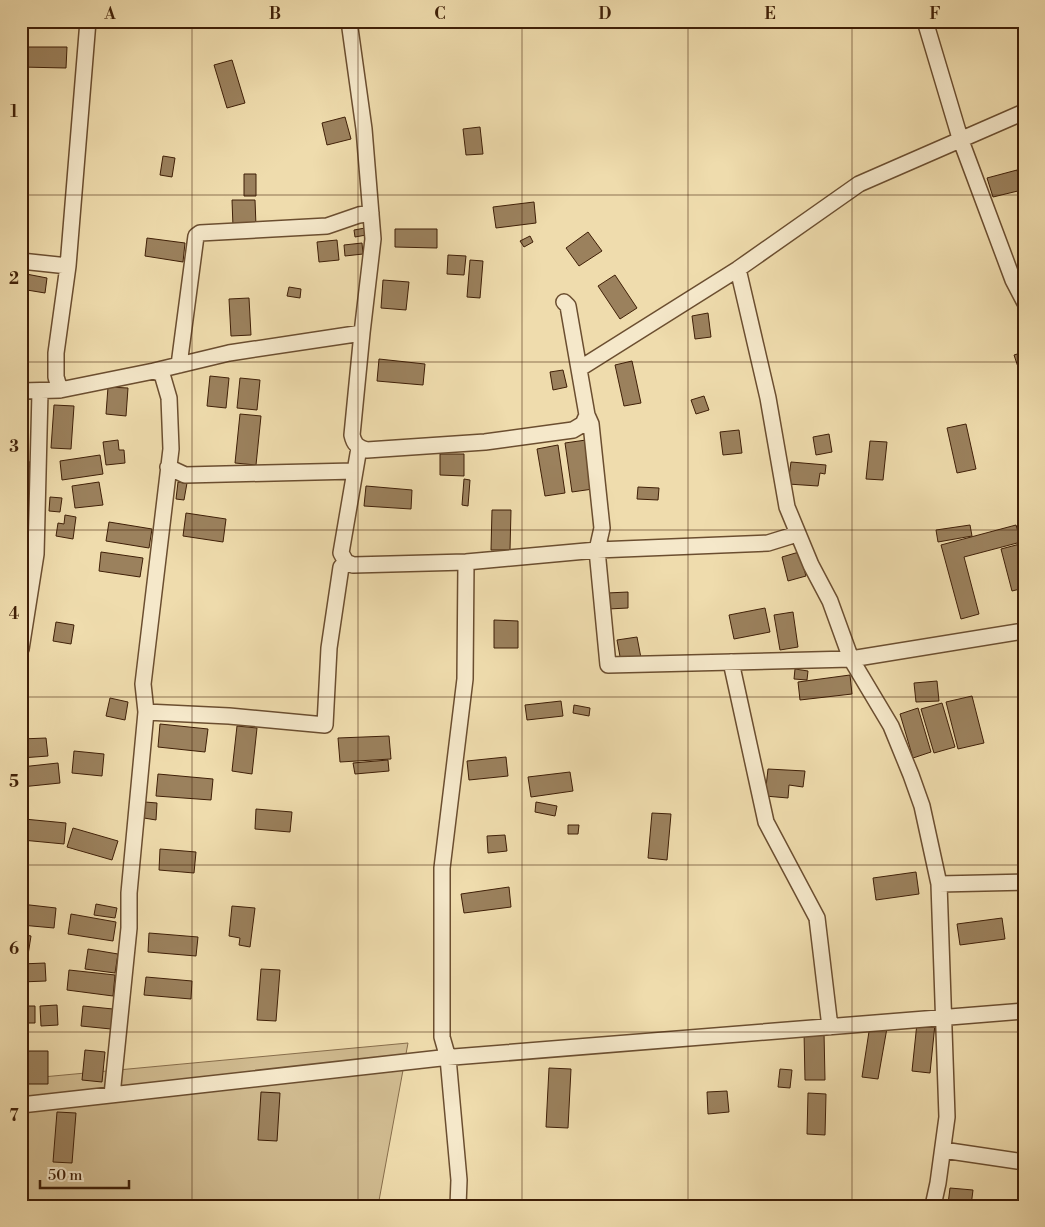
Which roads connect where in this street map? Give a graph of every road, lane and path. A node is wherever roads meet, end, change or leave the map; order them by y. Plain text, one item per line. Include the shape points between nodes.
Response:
1 (88, 21) edge
2 (350, 21) edge
3 (925, 21) edge
4 (1024, 112) edge
5 (960, 138) junction
6 (371, 214) junction
7 (21, 260) edge
8 (68, 266) junction
9 (738, 269) junction
10 (1024, 301) edge
11 (564, 302) dead end
12 (362, 333) junction
13 (179, 365) junction
14 (579, 369) junction
15 (154, 371) junction
16 (60, 390) junction
17 (21, 391) edge
18 (40, 392) junction
19 (587, 414) junction
20 (359, 448) junction
21 (168, 467) junction
22 (355, 471) junction
23 (797, 534) junction
24 (597, 550) junction
25 (346, 562) junction
26 (466, 562) junction
27 (1024, 631) edge
28 (21, 650) edge
29 (851, 659) junction
30 (731, 662) junction
31 (146, 712) junction
32 (1024, 882) edge
33 (939, 884) junction
34 (1024, 1011) edge
35 (943, 1018) junction
36 (830, 1027) junction
37 (448, 1058) junction
38 (112, 1095) junction
39 (21, 1105) edge
40 (943, 1150) junction
41 (1024, 1162) edge
42 (458, 1206) edge
43 (933, 1206) edge

1 - 8 street
2 - 6 street
3 - 5 street
4 - 5 street
5 - 9 street via 859,184
5 - 10 street via 1013,280
6 - 12 street via 373,239
6 - 13 street via 327,226 200,233 196,236
7 - 8 street
8 - 16 street via 56,353 56,377
9 - 14 street
9 - 23 street via 768,398 787,507
11 - 14 street via 568,306
12 - 13 street via 229,353
12 - 20 street via 352,435
13 - 15 street
14 - 19 street
15 - 16 street
15 - 21 street via 162,374 169,398 171,449
16 - 18 street
17 - 18 street
18 - 28 street via 36,554
19 - 20 street via 583,424 573,430 485,442
19 - 24 street via 591,424 602,528
20 - 22 street
21 - 22 street via 185,475
21 - 31 street via 143,684
22 - 25 street via 341,553
23 - 24 street via 768,543
23 - 29 street via 830,601
24 - 26 street
24 - 30 street via 608,665
25 - 26 street via 353,566
25 - 31 street via 341,568 329,648 324,725
26 - 37 street via 465,679 442,868 442,1037
27 - 29 street
29 - 30 street
29 - 33 street via 891,726 911,775 922,806
30 - 36 street via 766,822 817,918
31 - 38 street
32 - 33 street
33 - 35 street
34 - 35 street
35 - 36 street
35 - 40 street via 947,1116
36 - 37 street
37 - 38 street
37 - 42 street via 459,1180
38 - 39 street
40 - 41 street
40 - 43 street

